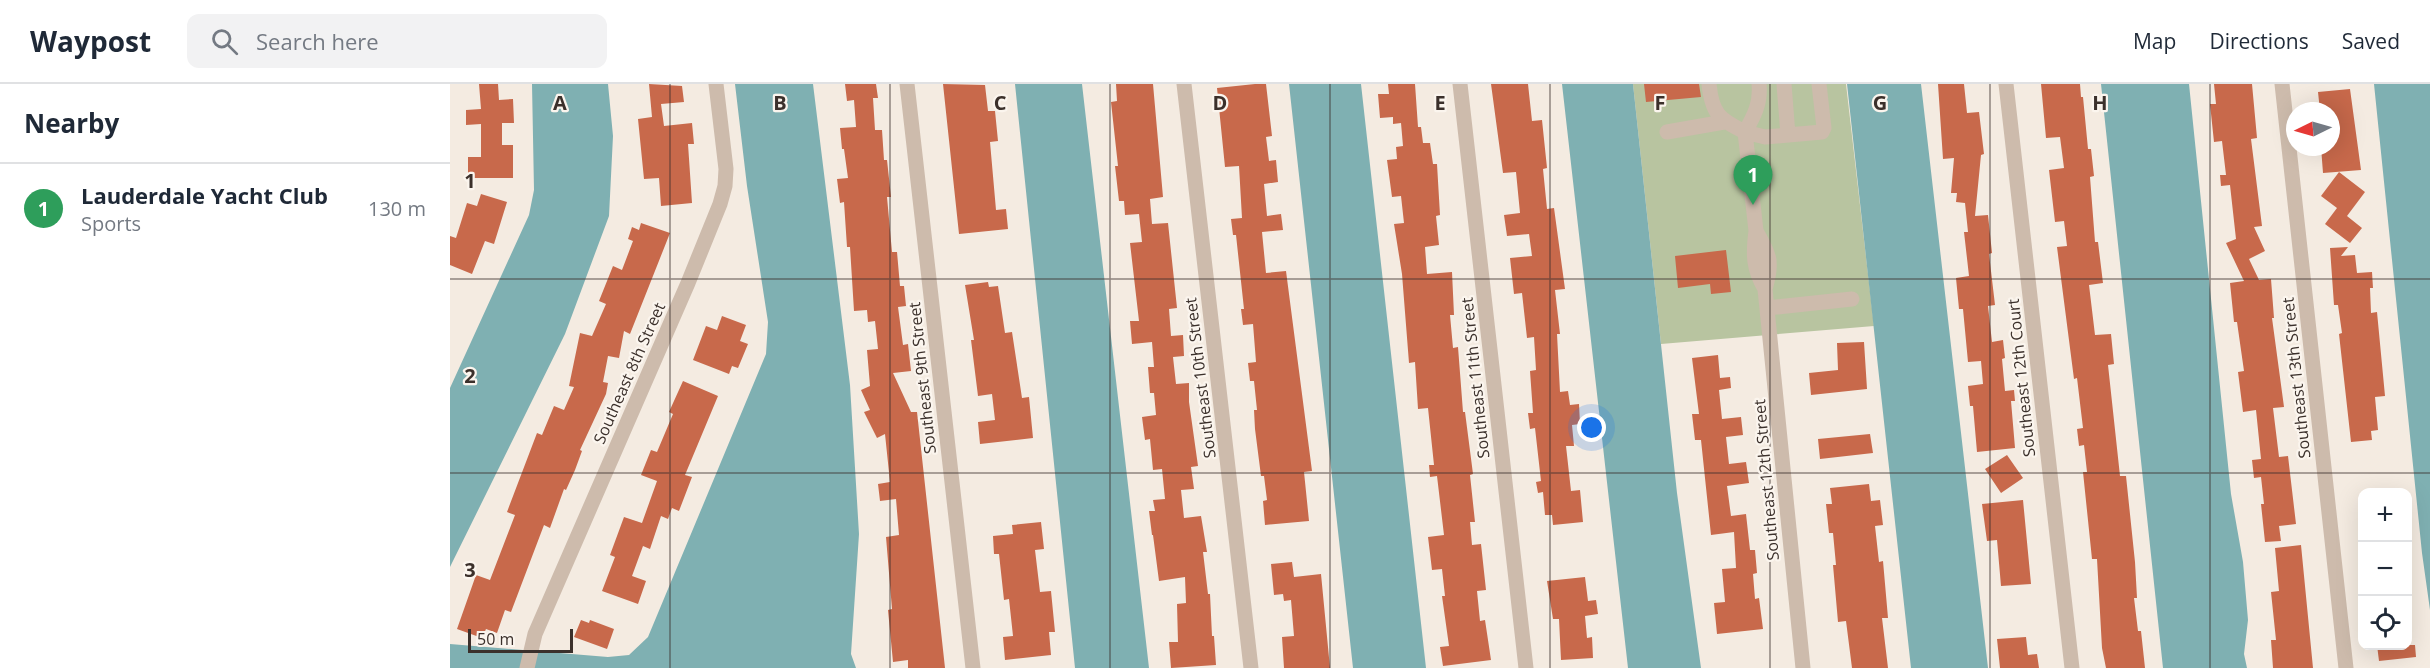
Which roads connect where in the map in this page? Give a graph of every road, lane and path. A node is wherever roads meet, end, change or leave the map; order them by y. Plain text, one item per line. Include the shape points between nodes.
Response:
1 (716, 84) edge
2 (907, 84) edge
3 (1184, 84) edge
4 (1460, 84) edge
5 (1709, 84) edge
6 (1759, 84) edge
7 (1784, 84) edge
8 (1819, 84) edge
9 (2006, 84) edge
10 (2282, 84) edge
11 (1724, 122) junction
12 (1667, 132) dead end
13 (1745, 132) junction
14 (1788, 135) junction
15 (1852, 299) dead end
16 (1767, 308) junction
17 (527, 668) edge
18 (973, 668) edge
19 (1251, 668) edge
20 (1526, 668) edge
21 (1803, 668) edge
22 (2072, 668) edge
23 (2346, 668) edge

1 - 17 street, Southeast 8th Street via 726,169 720,204 530,648
2 - 18 street, Southeast 9th Street
3 - 19 street, Southeast 10th Street
4 - 20 street, Southeast 11th Street
5 - 11 street via 1714,111
6 - 13 street via 1756,112
7 - 14 street
8 - 14 street via 1822,132
9 - 22 street, Southeast 12th Court
10 - 23 street, Southeast 13th Street
11 - 12 street
11 - 13 street
13 - 14 street
13 - 16 street, Southeast 12th Street via 1756,231 1770,256 1765,289
15 - 16 street
16 - 21 street, Southeast 12th Street

